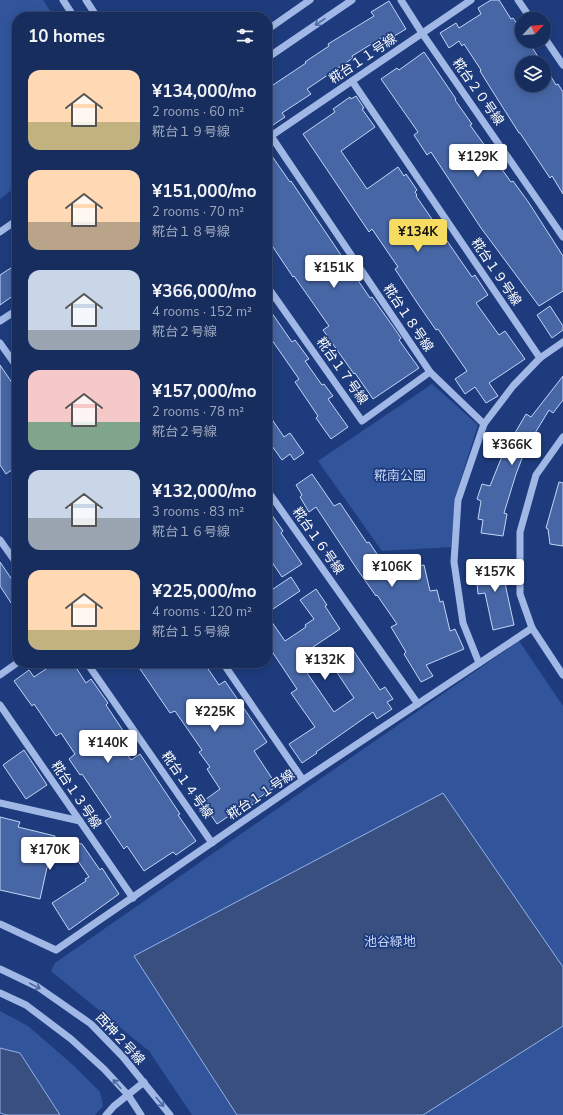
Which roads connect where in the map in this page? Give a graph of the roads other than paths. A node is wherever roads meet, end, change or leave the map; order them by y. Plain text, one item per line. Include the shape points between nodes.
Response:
1 (63, 0) edge
2 (86, 0) edge
3 (310, 0) edge
4 (352, 0) edge
5 (401, 0) edge
6 (472, 0) edge
7 (518, 0) edge
8 (71, 12) edge
9 (94, 12) edge
10 (526, 12) edge
11 (272, 27) edge
12 (422, 33) junction
13 (551, 47) edge
14 (272, 55) edge
15 (563, 65) edge
16 (352, 81) junction
17 (272, 135) edge
18 (272, 141) edge
19 (12, 224) edge
20 (0, 232) edge
21 (563, 237) edge
22 (272, 293) edge
23 (12, 313) edge
24 (0, 321) edge
25 (563, 342) edge
26 (0, 343) edge
27 (540, 358) junction
28 (12, 360) edge
29 (430, 372) junction
30 (484, 424) junction
31 (563, 437) edge
32 (272, 497) edge
33 (0, 540) edge
34 (12, 557) edge
35 (532, 628) junction
36 (479, 664) junction
37 (12, 667) edge
38 (90, 668) edge
39 (226, 668) edge
40 (0, 675) edge
41 (563, 675) edge
42 (418, 704) junction
43 (0, 705) edge
44 (304, 780) junction
45 (0, 803) edge
46 (80, 821) junction
47 (212, 843) junction
48 (133, 898) junction
49 (0, 924) edge
50 (0, 969) edge
51 (0, 993) edge
52 (144, 1082) junction
53 (128, 1095) junction
54 (106, 1115) edge
55 (141, 1115) edge
56 (170, 1115) edge

1 - 8 street
2 - 9 street
3 - 11 street
4 -> 14 street
5 - 12 street, 糀台２０号線
6 - 12 street, 糀台１１号線
7 - 10 street
12 - 16 street, 糀台１１号線
12 - 21 street, 糀台２０号線
13 - 15 street
16 - 17 street, 糀台１１号線
16 - 27 street, 糀台１９号線
18 - 29 street, 糀台１８号線
19 - 20 street
22 - 29 street, 糀台１７号線 via 362,421
23 - 24 street
25 - 27 street
26 - 28 street
27 - 30 street via 513,386
29 - 30 street, 糀台１８号線
30 - 36 street via 458,500 454,562 463,623
31 - 35 street via 536,475 520,532 520,594
32 - 42 street, 糀台１６号線
33 - 34 street
35 - 36 street, 糀台１１号線
35 - 41 street
36 - 42 street, 糀台１１号線
37 - 40 street
38 - 47 street, 糀台１４号線
39 - 44 street
42 - 44 street, 糀台１１号線
43 - 46 street, 糀台１３号線
44 - 47 street, 糀台１１号線
45 - 46 street
46 - 48 street, 糀台１３号線
47 - 48 street, 糀台１１号線
48 - 49 street, 糀台１１号線 via 56,950
50 -> 52 street, 西神２号線 via 38,987 91,1024
53 -> 51 street via 71,1039 26,1005
52 - 53 street
52 -> 56 street, 西神２号線
53 - 54 street
53 - 55 street

